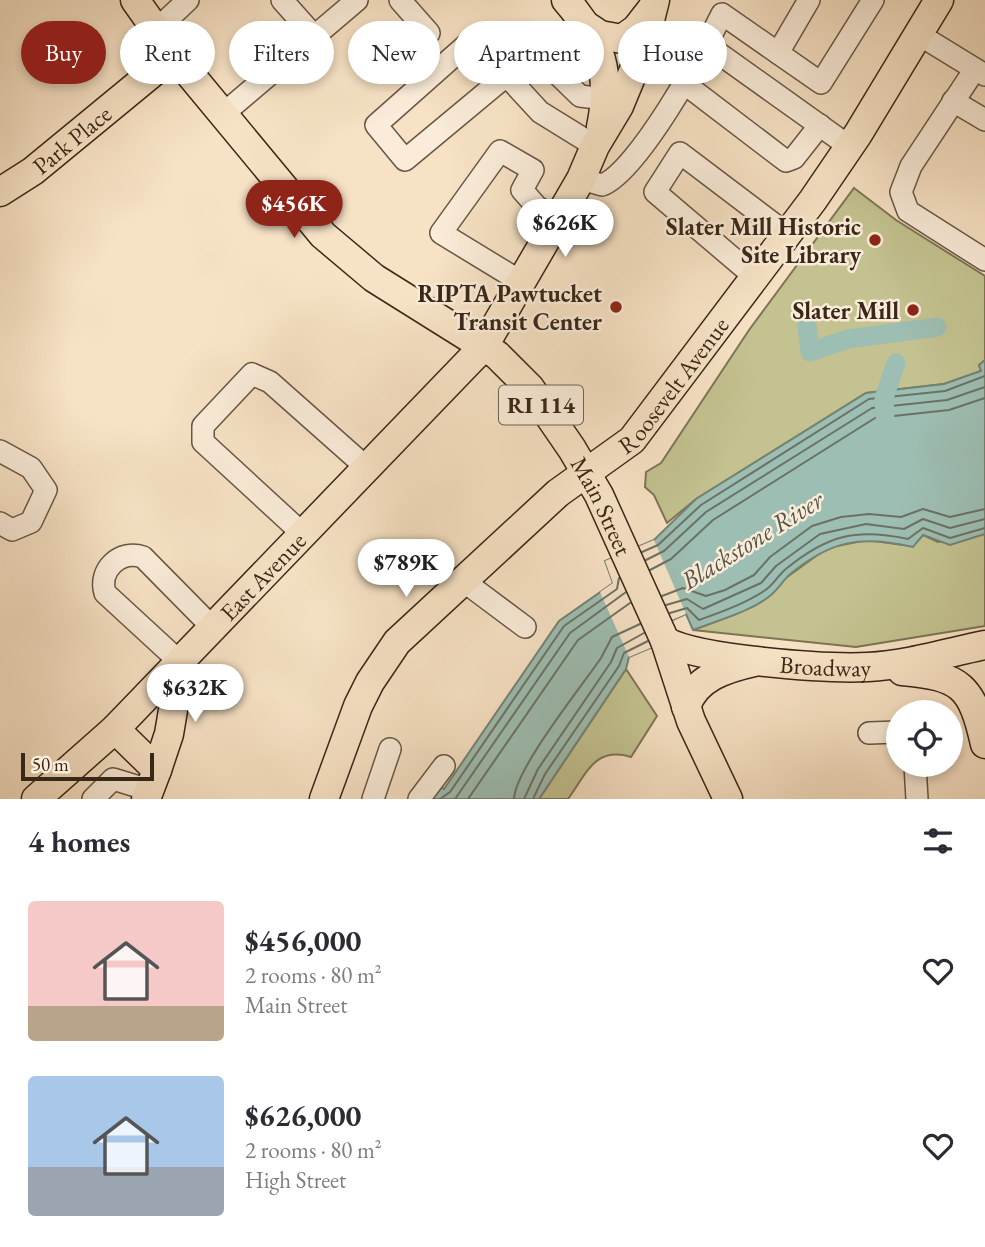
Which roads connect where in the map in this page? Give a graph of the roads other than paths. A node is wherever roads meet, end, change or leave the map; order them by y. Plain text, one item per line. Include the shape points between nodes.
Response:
1 (135, 0) edge
2 (188, 0) edge
3 (282, 0) edge
4 (357, 0) edge
5 (400, 0) edge
6 (566, 0) edge
7 (810, 0) edge
8 (873, 0) edge
9 (939, 0) edge
10 (654, 3) edge
11 (150, 21) edge
12 (166, 21) edge
13 (301, 21) edge
14 (332, 21) edge
15 (418, 21) edge
16 (583, 21) edge
17 (719, 21) edge
18 (918, 34) junction
19 (604, 36) edge
20 (778, 53) junction
21 (727, 59) edge
22 (980, 72) edge
23 (506, 76) joint
24 (139, 84) edge
25 (198, 84) edge
26 (258, 84) edge
27 (514, 84) edge
28 (568, 84) edge
29 (604, 84) edge
30 (685, 84) joint
31 (605, 99) junction
32 (953, 102) junction
33 (223, 114) junction
34 (985, 120) edge
35 (820, 125) junction
36 (596, 146) junction
37 (850, 147) junction
38 (581, 179) junction
39 (0, 192) edge
40 (559, 219) junction
41 (787, 234) junction
42 (985, 260) edge
43 (755, 277) junction
44 (523, 283) junction
45 (484, 346) junction
46 (0, 451) edge
47 (367, 468) junction
48 (587, 473) junction
49 (0, 523) edge
50 (304, 535) junction
51 (462, 580) junction
52 (525, 627) dead end
53 (214, 629) junction
54 (665, 641) junction
55 (976, 651) edge
56 (767, 660) junction
57 (181, 663) junction
58 (846, 667) junction
59 (686, 707) junction
60 (983, 717) edge
61 (115, 729) junction
62 (886, 732) edge
63 (869, 733) dead end
64 (390, 749) dead end
65 (443, 766) dead end
66 (916, 777) edge
67 (151, 786) edge
68 (36, 799) edge
69 (93, 799) edge
70 (324, 799) edge
71 (373, 799) edge
72 (419, 799) edge
73 (728, 799) edge
74 (918, 799) edge

1 - 11 main road, Main Street
2 - 12 street
3 - 13 street
4 - 14 street
5 - 15 street
6 - 16 main road
7 - 20 street
8 - 20 street via 821,83
9 - 18 main road, Roosevelt Avenue
10 - 19 main road via 636,29 622,39
10 - 36 main road via 630,80
17 - 20 street via 722,14
18 - 22 street
18 - 37 main road, Roosevelt Avenue
21 - 35 street
22 - 32 street
23 - 23 street via 473,39 376,125 405,160
24 - 39 main road, Park Place via 33,171
25 - 33 main road, Main Street
26 - 33 street
27 - 36 street via 540,112
28 - 31 street via 580,96
29 - 31 main road
30 - 35 street via 786,161 794,158
30 - 38 street via 617,177 601,185
31 - 36 main road
32 - 34 street
32 - 42 street via 911,166 901,192 908,211
33 - 45 main road, Main Street via 309,220 350,260
35 - 37 street
36 - 38 main road, East Avenue
37 - 41 main road, Roosevelt Avenue
38 - 40 main road, East Avenue
40 - 44 main road, East Avenue
40 - 44 street via 537,208 522,190 533,170 500,151 442,233
41 - 43 main road, Roosevelt Avenue
41 - 43 street via 680,153 655,192
43 - 48 main road, Roosevelt Avenue via 632,440
44 - 45 main road, East Avenue
45 - 47 main road, East Avenue
45 - 48 main road, Main Street / RI 114 via 524,381
46 - 49 street via 31,468 46,490 31,522 12,530
47 - 50 main road, East Avenue
47 - 50 street via 270,382 252,374 203,426 203,442
48 - 51 main road, Roosevelt Avenue via 558,493
48 - 54 main road, Main Street / RI 114
50 - 53 main road, East Avenue
51 - 52 street
51 - 70 main road, Roosevelt Avenue via 414,624 383,662 358,706
53 - 57 main road, East Avenue
53 - 57 street via 143,557 122,556 107,570 102,582 105,593
54 - 56 main road, Broadway via 696,652
54 - 59 main road, Main Street
55 - 58 main road, Broadway
56 - 58 main road, Broadway
56 - 59 main road via 702,682
57 - 61 main road, East Avenue
57 - 67 main road via 169,734
58 - 60 main road via 945,677 964,687
59 - 73 main road, Main Street
61 - 67 main road
61 - 68 main road, East Avenue
62 - 63 street
64 - 71 street
65 - 72 street
66 - 74 street
67 - 69 street via 113,779

